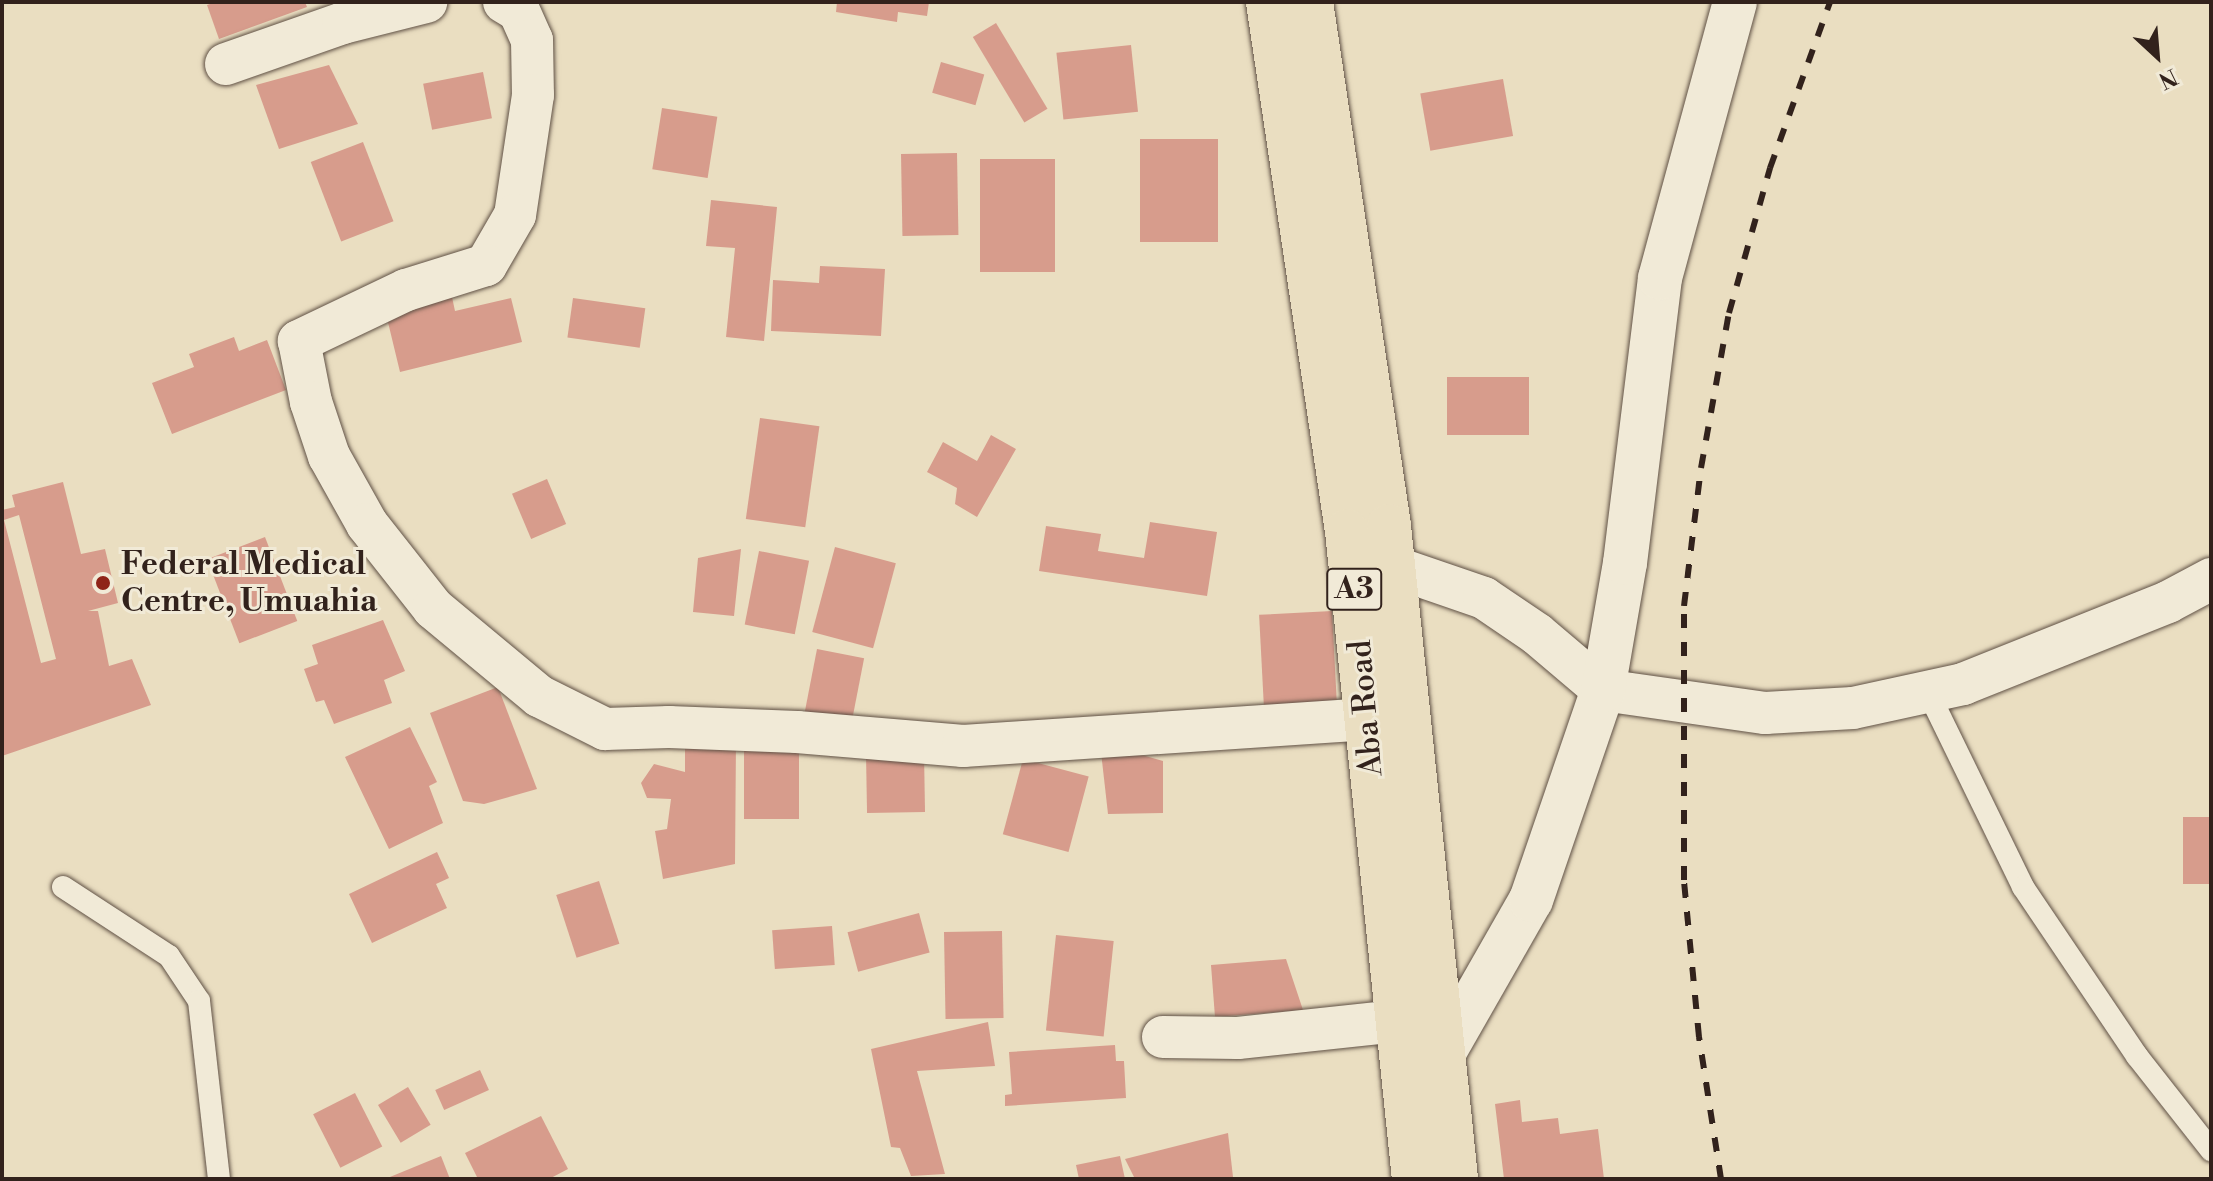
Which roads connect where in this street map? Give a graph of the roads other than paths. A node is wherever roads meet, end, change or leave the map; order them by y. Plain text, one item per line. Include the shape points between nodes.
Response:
1 (426, 2) edge
2 (504, 2) edge
3 (1268, 2) edge
4 (1311, 2) edge
5 (1735, 2) edge
6 (338, 13) edge
7 (226, 64) dead end
8 (1394, 567) junction
9 (2211, 579) edge
10 (1603, 690) junction
11 (1928, 692) junction
12 (1365, 719) junction
13 (63, 887) dead end
14 (1397, 1021) junction
15 (1163, 1037) dead end
16 (1443, 1054) junction
17 (2211, 1150) edge
18 (219, 1179) edge
19 (1414, 1179) edge
20 (1456, 1179) edge

1 - 6 street
2 - 12 street via 519,11 532,40 533,95 515,215 486,265 406,290 299,341 329,456 367,524 433,608 527,687 605,729 754,730 963,746
3 - 12 main road, Aba Road / A3 via 1347,531
4 - 8 main road, Aba Road / A3
5 - 10 street via 1660,278 1625,563
6 - 7 street
8 - 10 street via 1484,598
8 - 16 main road, Aba Road / A3
9 - 11 street via 2168,602 1978,678
10 - 11 street via 1765,713 1853,708
10 - 16 street via 1531,900
11 - 17 lane via 2023,887 2137,1056
12 - 14 main road, Aba Road / A3
13 - 18 lane via 169,956 199,1001
14 - 15 street via 1238,1038
14 - 19 main road, Aba Road / A3
16 - 20 main road, Aba Road / A3

